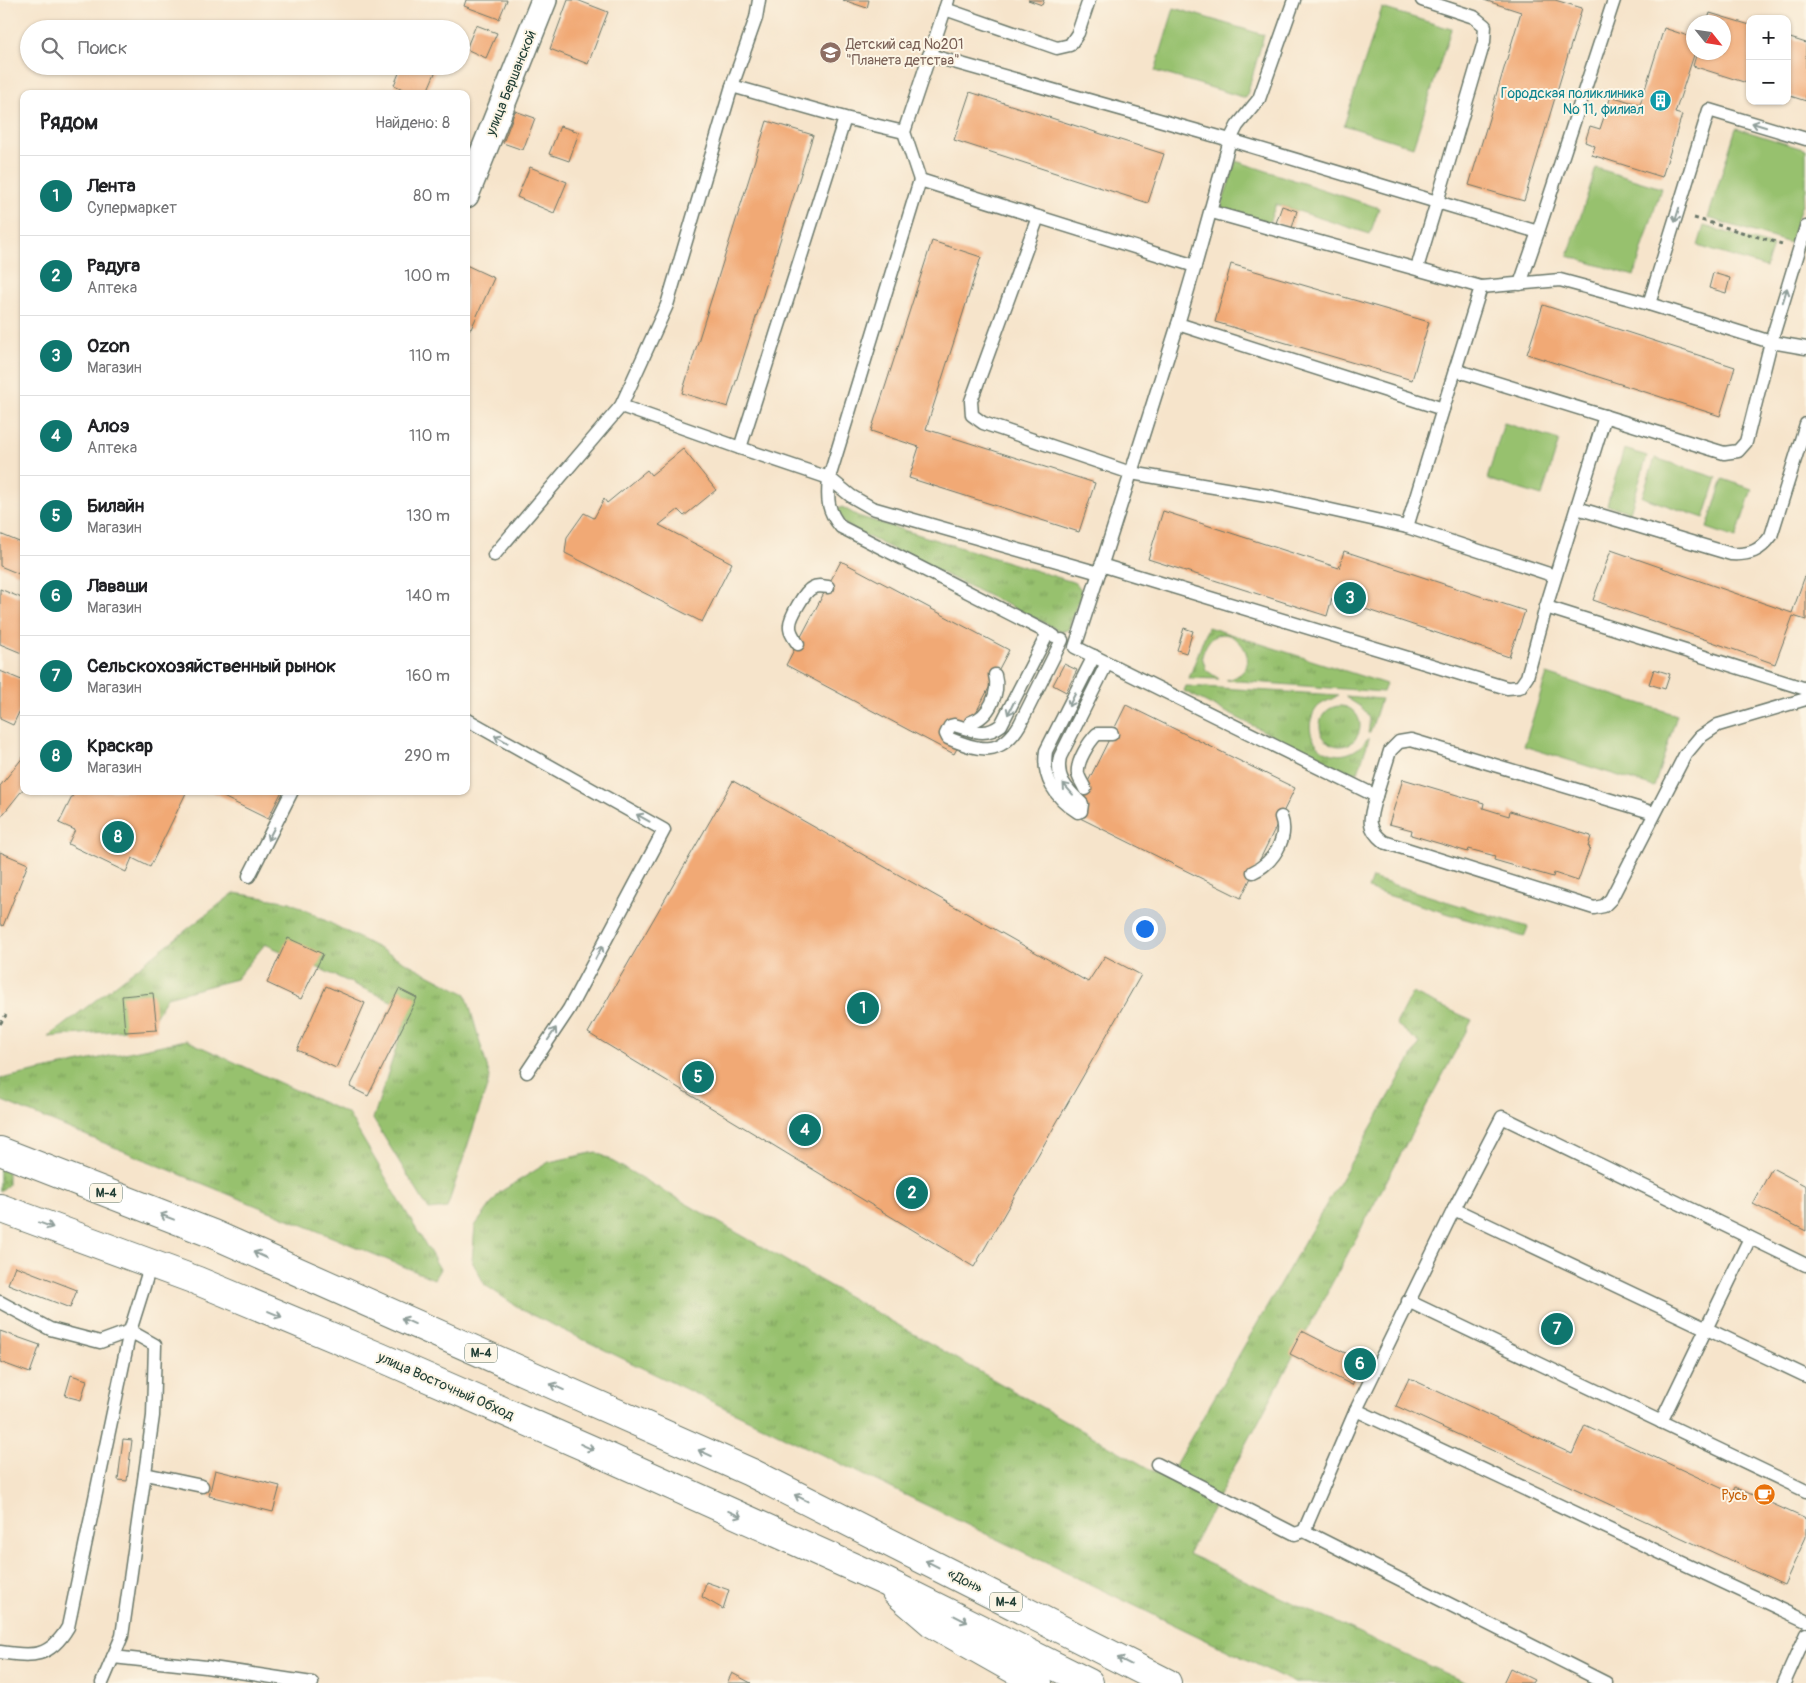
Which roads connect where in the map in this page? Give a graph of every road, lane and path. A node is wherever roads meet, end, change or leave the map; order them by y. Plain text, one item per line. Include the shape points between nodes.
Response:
1 (544, 0) edge
2 (759, 0) edge
3 (1089, 0) edge
4 (1294, 0) edge
5 (1422, 0) edge
6 (1614, 0) edge
7 (946, 4) edge
8 (930, 55) junction
9 (732, 86) junction
10 (845, 118) junction
11 (904, 132) junction
12 (1806, 139) edge
13 (1230, 140) junction
14 (920, 180) junction
15 (470, 185) edge
16 (1437, 202) junction
17 (1212, 212) junction
18 (1677, 213) junction
19 (1038, 217) junction
20 (1806, 227) edge
21 (1538, 232) junction
22 (1799, 250) junction
23 (1195, 266) junction
24 (1417, 268) junction
25 (1520, 284) junction
26 (1481, 287) junction
27 (1649, 304) junction
28 (1178, 324) junction
29 (1771, 342) junction
30 (1806, 348) edge
31 (1455, 370) junction
32 (621, 406) junction
33 (1443, 409) junction
34 (1605, 416) junction
35 (1806, 424) edge
36 (740, 448) junction
37 (1131, 473) junction
38 (829, 478) junction
39 (1576, 508) junction
40 (1407, 526) junction
41 (494, 555) dead end
42 (1100, 569) junction
43 (1556, 576) junction
44 (828, 587) dead end
45 (1546, 607) junction
46 (1048, 633) junction
47 (1062, 640) junction
48 (798, 644) dead end
49 (1075, 647) junction
50 (1094, 656) junction
51 (1107, 663) junction
52 (995, 675) dead end
53 (1806, 688) edge
54 (1806, 699) edge
55 (470, 721) edge
56 (971, 722) dead end
57 (1112, 734) dead end
58 (1085, 789) dead end
59 (290, 795) edge
60 (1376, 796) junction
61 (1654, 812) junction
62 (1281, 816) dead end
63 (1253, 872) dead end
64 (249, 876) dead end
65 (6, 1015) dead end
66 (0, 1024) edge
67 (527, 1072) dead end
68 (0, 1151) edge
69 (0, 1208) edge
70 (1454, 1209) junction
71 (1750, 1238) junction
72 (151, 1264) junction
73 (1806, 1266) edge
74 (1408, 1301) junction
75 (0, 1302) edge
76 (1707, 1329) junction
77 (130, 1331) junction
78 (1806, 1376) edge
79 (1356, 1410) junction
80 (1661, 1422) junction
81 (1157, 1464) dead end
82 (145, 1474) junction
83 (202, 1486) dead end
84 (1806, 1491) edge
85 (1304, 1532) junction
86 (886, 1582) junction
87 (1806, 1621) edge
88 (1806, 1634) edge
89 (0, 1652) edge
90 (113, 1657) junction
91 (102, 1683) edge
92 (312, 1683) edge
93 (1038, 1683) edge
94 (1090, 1683) edge
95 (1167, 1683) edge
96 (1606, 1683) edge
97 (1784, 1683) edge

1 - 15 street, улица Бершанской
2 - 9 lane via 756,18
3 - 7 lane via 1078,33 1070,45 1057,48
4 - 13 lane via 1259,99
5 - 16 lane via 1474,17 1485,26 1484,42
6 - 21 lane
7 - 8 lane
8 - 11 lane
8 - 13 lane
9 - 10 lane
9 - 32 lane via 667,306
10 - 11 lane
10 - 36 lane
11 - 14 lane
12 -> 18 lane via 1709,110
13 - 16 lane
13 - 17 lane
14 - 19 lane
14 - 38 lane
16 - 21 lane
16 - 24 lane
17 - 23 lane
17 - 24 lane
18 - 22 path
18 -> 27 lane
19 - 23 lane
19 - 37 lane via 971,401 972,415 983,423
20 - 22 lane
21 - 25 lane
29 -> 22 lane
23 - 28 lane
24 - 26 lane
25 - 26 lane
25 - 27 lane via 1560,280
26 - 31 lane
27 - 29 lane
28 - 33 lane
28 - 37 lane
29 - 30 lane
29 - 34 lane via 1746,442 1738,451 1724,453
31 - 33 lane
31 - 34 lane
32 - 36 lane
32 - 41 lane
33 - 40 lane
34 - 39 lane
35 - 39 lane via 1771,536 1755,552 1731,554
36 - 38 lane
37 - 40 lane via 1273,497
37 - 42 lane
38 - 42 lane via 872,508
38 - 46 lane via 826,500 831,516 841,527
39 - 43 lane
40 - 43 lane
42 - 45 lane via 1507,688 1520,687 1527,677
42 - 49 lane
43 - 45 lane
44 - 48 lane via 810,588 804,595 790,625
45 - 53 lane
46 - 47 lane
46 -> 47 lane via 1001,725 992,732 984,733 954,725 946,734 948,738 976,748 1004,745 1020,724
47 - 49 lane
49 - 50 lane
50 - 51 lane
50 -> 51 lane via 1046,751 1044,762 1045,773 1056,792 1078,812 1081,812 1082,804 1064,785 1058,766
51 - 60 lane
52 - 56 lane via 995,696 985,714
54 - 61 lane via 1718,725 1700,737 1685,755
67 -> 55 lane via 569,1010 664,830
57 - 58 lane via 1097,734 1088,748 1078,769
59 -> 64 lane
60 - 61 lane via 1390,751 1399,742 1412,740
60 - 61 lane via 1370,819 1374,834 1384,842 1594,908 1604,906 1611,899
62 - 63 lane via 1284,824 1281,840 1266,866
65 - 66 path
95 -> 68 main road, «Дон» / М-4 via 750,1472 213,1234
69 -> 72 main road, улица Восточный Обход / М-4
70 - 71 lane via 1502,1117
70 - 74 lane
70 - 76 lane
71 - 73 lane
71 - 76 lane
72 - 77 lane
72 -> 86 main road, улица Восточный Обход / М-4 via 380,1357
74 - 79 lane
74 - 80 lane
75 - 77 lane via 50,1329 100,1342
76 - 78 lane
76 - 80 lane
77 - 82 lane via 155,1345 153,1416
77 - 89 lane via 68,1627 59,1642 43,1653 25,1656
79 - 85 lane
79 - 87 lane
80 - 84 lane
81 - 85 lane via 1295,1534
82 - 83 lane
82 - 90 lane via 122,1636
85 - 96 lane
86 - 93 main road via 932,1623
86 -> 94 main road, М-4
88 - 97 lane
90 - 91 lane
90 - 92 lane

